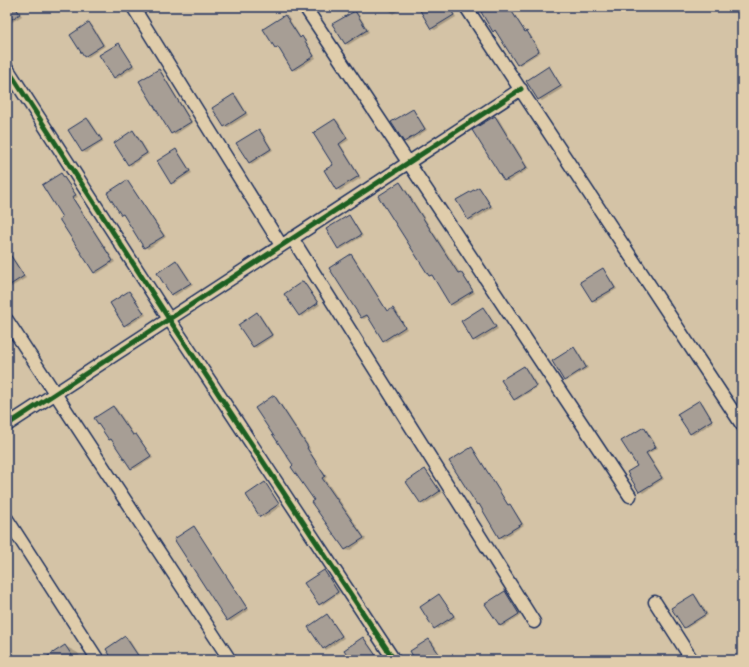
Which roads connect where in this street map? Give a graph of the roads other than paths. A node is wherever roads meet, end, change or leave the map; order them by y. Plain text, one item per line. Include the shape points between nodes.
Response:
1 (133, 7) edge
2 (305, 7) edge
3 (466, 7) edge
4 (7, 68) edge
5 (520, 89) junction
6 (408, 162) junction
7 (292, 238) junction
8 (281, 245) junction
9 (169, 319) junction
10 (7, 320) edge
11 (55, 394) junction
12 (7, 425) edge
13 (742, 425) edge
14 (630, 496) dead end
15 (7, 519) edge
16 (655, 602) dead end
17 (534, 622) dead end
18 (98, 660) edge
19 (230, 660) edge
20 (394, 660) edge
21 (692, 660) edge

1 - 8 street
2 - 6 street
3 - 5 street
4 - 9 street
5 - 6 street
5 - 13 street
6 - 7 street
6 - 14 street
7 - 8 street
7 - 17 street
8 - 9 street
9 - 11 street
9 - 20 street
10 - 11 street
11 - 12 street
11 - 19 street
15 - 18 street
16 - 21 street

